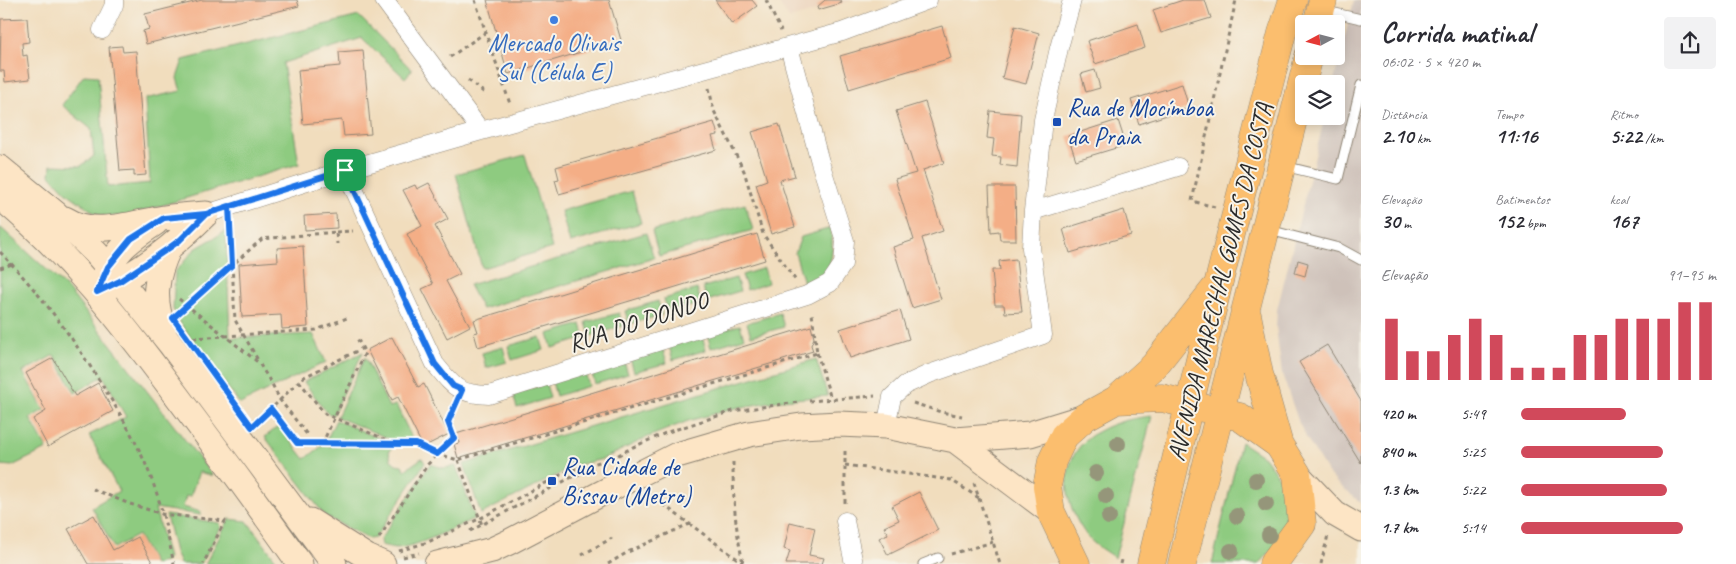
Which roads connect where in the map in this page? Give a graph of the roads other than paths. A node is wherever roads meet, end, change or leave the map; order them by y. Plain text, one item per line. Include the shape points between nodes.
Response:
1 (114, 0) edge
2 (384, 0) edge
3 (928, 0) edge
4 (1072, 0) edge
5 (1293, 0) edge
6 (1320, 11) edge
7 (1361, 19) edge
8 (102, 30) dead end
9 (789, 47) junction
10 (1307, 65) edge
11 (1361, 85) edge
12 (482, 130) junction
13 (1281, 166) junction
14 (1178, 167) dead end
15 (0, 168) edge
16 (345, 170) junction
17 (0, 197) edge
18 (218, 210) junction
19 (1033, 211) junction
20 (56, 214) junction
21 (164, 218) junction
22 (1266, 229) junction
23 (169, 248) junction
24 (1361, 260) edge
25 (114, 274) junction
26 (1218, 285) junction
27 (97, 292) junction
28 (1246, 309) junction
29 (182, 346) junction
30 (1116, 400) junction
31 (1190, 405) junction
32 (1220, 412) junction
33 (1085, 417) junction
34 (886, 426) junction
35 (955, 440) junction
36 (1279, 445) junction
37 (1298, 474) junction
38 (295, 512) junction
39 (1051, 512) junction
40 (845, 521) road end
41 (1361, 529) edge
42 (282, 538) junction
43 (1073, 556) edge
44 (382, 557) edge
45 (483, 557) edge
46 (938, 558) road end
47 (291, 564) edge
48 (300, 564) edge
49 (334, 564) edge
50 (437, 564) edge
51 (854, 564) edge
52 (923, 564) edge
53 (1092, 564) edge
54 (1151, 564) edge
55 (1182, 564) edge
56 (1273, 564) edge

1 - 8 street
2 - 12 street
3 - 9 street via 842,32
4 - 19 street via 1043,120
5 - 26 main road, AVENIDA MARECHAL GOMES DA COSTA
6 - 7 lane
9 - 12 street
9 - 16 street, RUA DO DONDO via 845,241 843,264 830,283 807,295 489,395 470,394 453,386 435,364
10 - 13 main road, AVENIDA MARECHAL GOMES DA COSTA
11 - 13 lane via 1338,179
12 - 16 street
13 - 22 main road, AVENIDA MARECHAL GOMES DA COSTA
14 - 19 street
15 - 20 main road
16 - 18 street
17 - 27 main road via 50,241
18 - 21 main road
18 - 23 main road
19 - 34 street via 1031,248 1043,335 905,385 892,397
20 - 21 main road via 89,229
20 - 25 main road
21 - 25 main road via 131,239
22 - 24 lane via 1339,248
22 - 28 main road, AVENIDA MARECHAL GOMES DA COSTA
23 - 25 main road
23 - 29 main road via 156,280 156,294 163,327
25 - 27 main road
25 - 29 main road
26 - 30 main road via 1154,366
26 - 31 main road, AVENIDA MARECHAL GOMES DA COSTA
27 - 42 main road
28 - 32 main road, AVENIDA MARECHAL GOMES DA COSTA
28 - 36 main road via 1259,374
29 - 38 main road
30 - 31 main road via 1162,398
30 - 33 main road
31 - 32 main road
31 - 54 main road, AVENIDA MARECHAL GOMES DA COSTA
32 - 36 main road via 1240,417
32 - 55 main road, AVENIDA MARECHAL GOMES DA COSTA
33 - 35 main road via 1030,434
33 - 39 main road via 1064,436 1052,461 1047,486
34 - 35 main road
34 - 45 main road via 800,426 749,434 677,455
35 - 39 main road
36 - 37 main road
37 - 41 main road via 1335,514
37 - 56 main road via 1302,524
38 - 44 main road
38 - 49 main road
39 - 43 main road
40 - 51 street
42 - 47 main road
42 - 48 main road
43 - 53 main road
45 - 50 main road
46 - 52 lane

